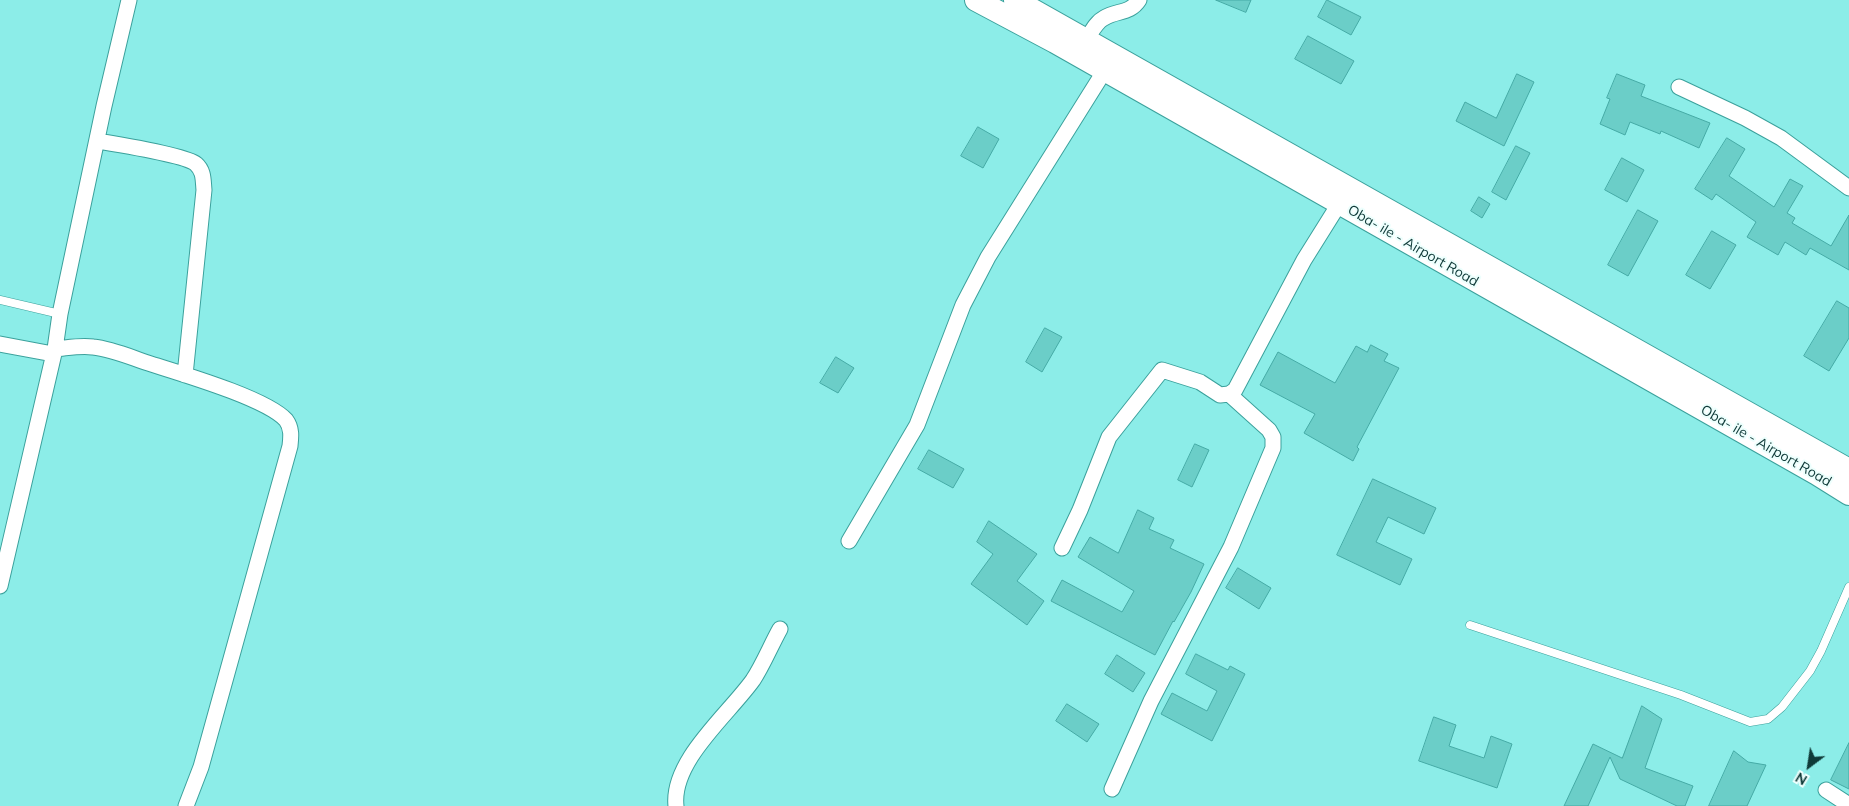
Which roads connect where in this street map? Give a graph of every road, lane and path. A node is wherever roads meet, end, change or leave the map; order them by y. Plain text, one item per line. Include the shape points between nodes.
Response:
1 (129, 0) edge
2 (976, 0) edge
3 (1015, 0) edge
4 (1139, 0) edge
5 (1086, 40) junction
6 (1105, 70) junction
7 (1679, 87) dead end
8 (97, 141) junction
9 (1849, 188) edge
10 (1339, 204) junction
11 (0, 300) edge
12 (1531, 302) junction
13 (60, 314) junction
14 (0, 344) edge
15 (54, 351) junction
16 (185, 375) junction
17 (1230, 394) junction
18 (1849, 470) edge
19 (1849, 494) edge
20 (848, 541) dead end
21 (1062, 548) dead end
22 (0, 586) edge
23 (1849, 587) edge
24 (1470, 625) dead end
25 (780, 629) dead end
26 (1112, 789) dead end
27 (1826, 790) dead end
28 (1849, 805) edge
29 (186, 806) edge
30 (676, 806) edge

1 - 8 street
2 - 6 main road, Oba- ile - Airport Road
3 - 5 main road, Oba- ile - Airport Road
4 - 5 street via 1127,11 1102,18
5 - 12 main road, Oba- ile - Airport Road
6 - 10 main road, Oba- ile - Airport Road
6 - 20 street via 988,257 964,305 917,424
7 - 9 street via 1781,138
8 - 13 street
8 - 16 street via 192,161 201,170 204,190
10 - 12 main road, Oba- ile - Airport Road
10 - 17 street
11 - 13 lane
12 - 18 main road, Oba- ile - Airport Road
12 - 19 main road, Oba- ile - Airport Road
13 - 15 street
14 - 15 street
15 - 16 street via 91,346
15 - 22 street
16 - 29 street via 260,404 287,421 291,431 290,446 201,767
17 - 21 street via 1220,395 1200,382 1162,370 1110,437
17 - 26 street via 1269,430 1273,448 1231,547 1151,701
23 - 24 lane via 1810,671 1782,707 1768,719 1750,722 1681,695
25 - 30 street via 753,679 694,752 682,772 674,796
27 - 28 street

